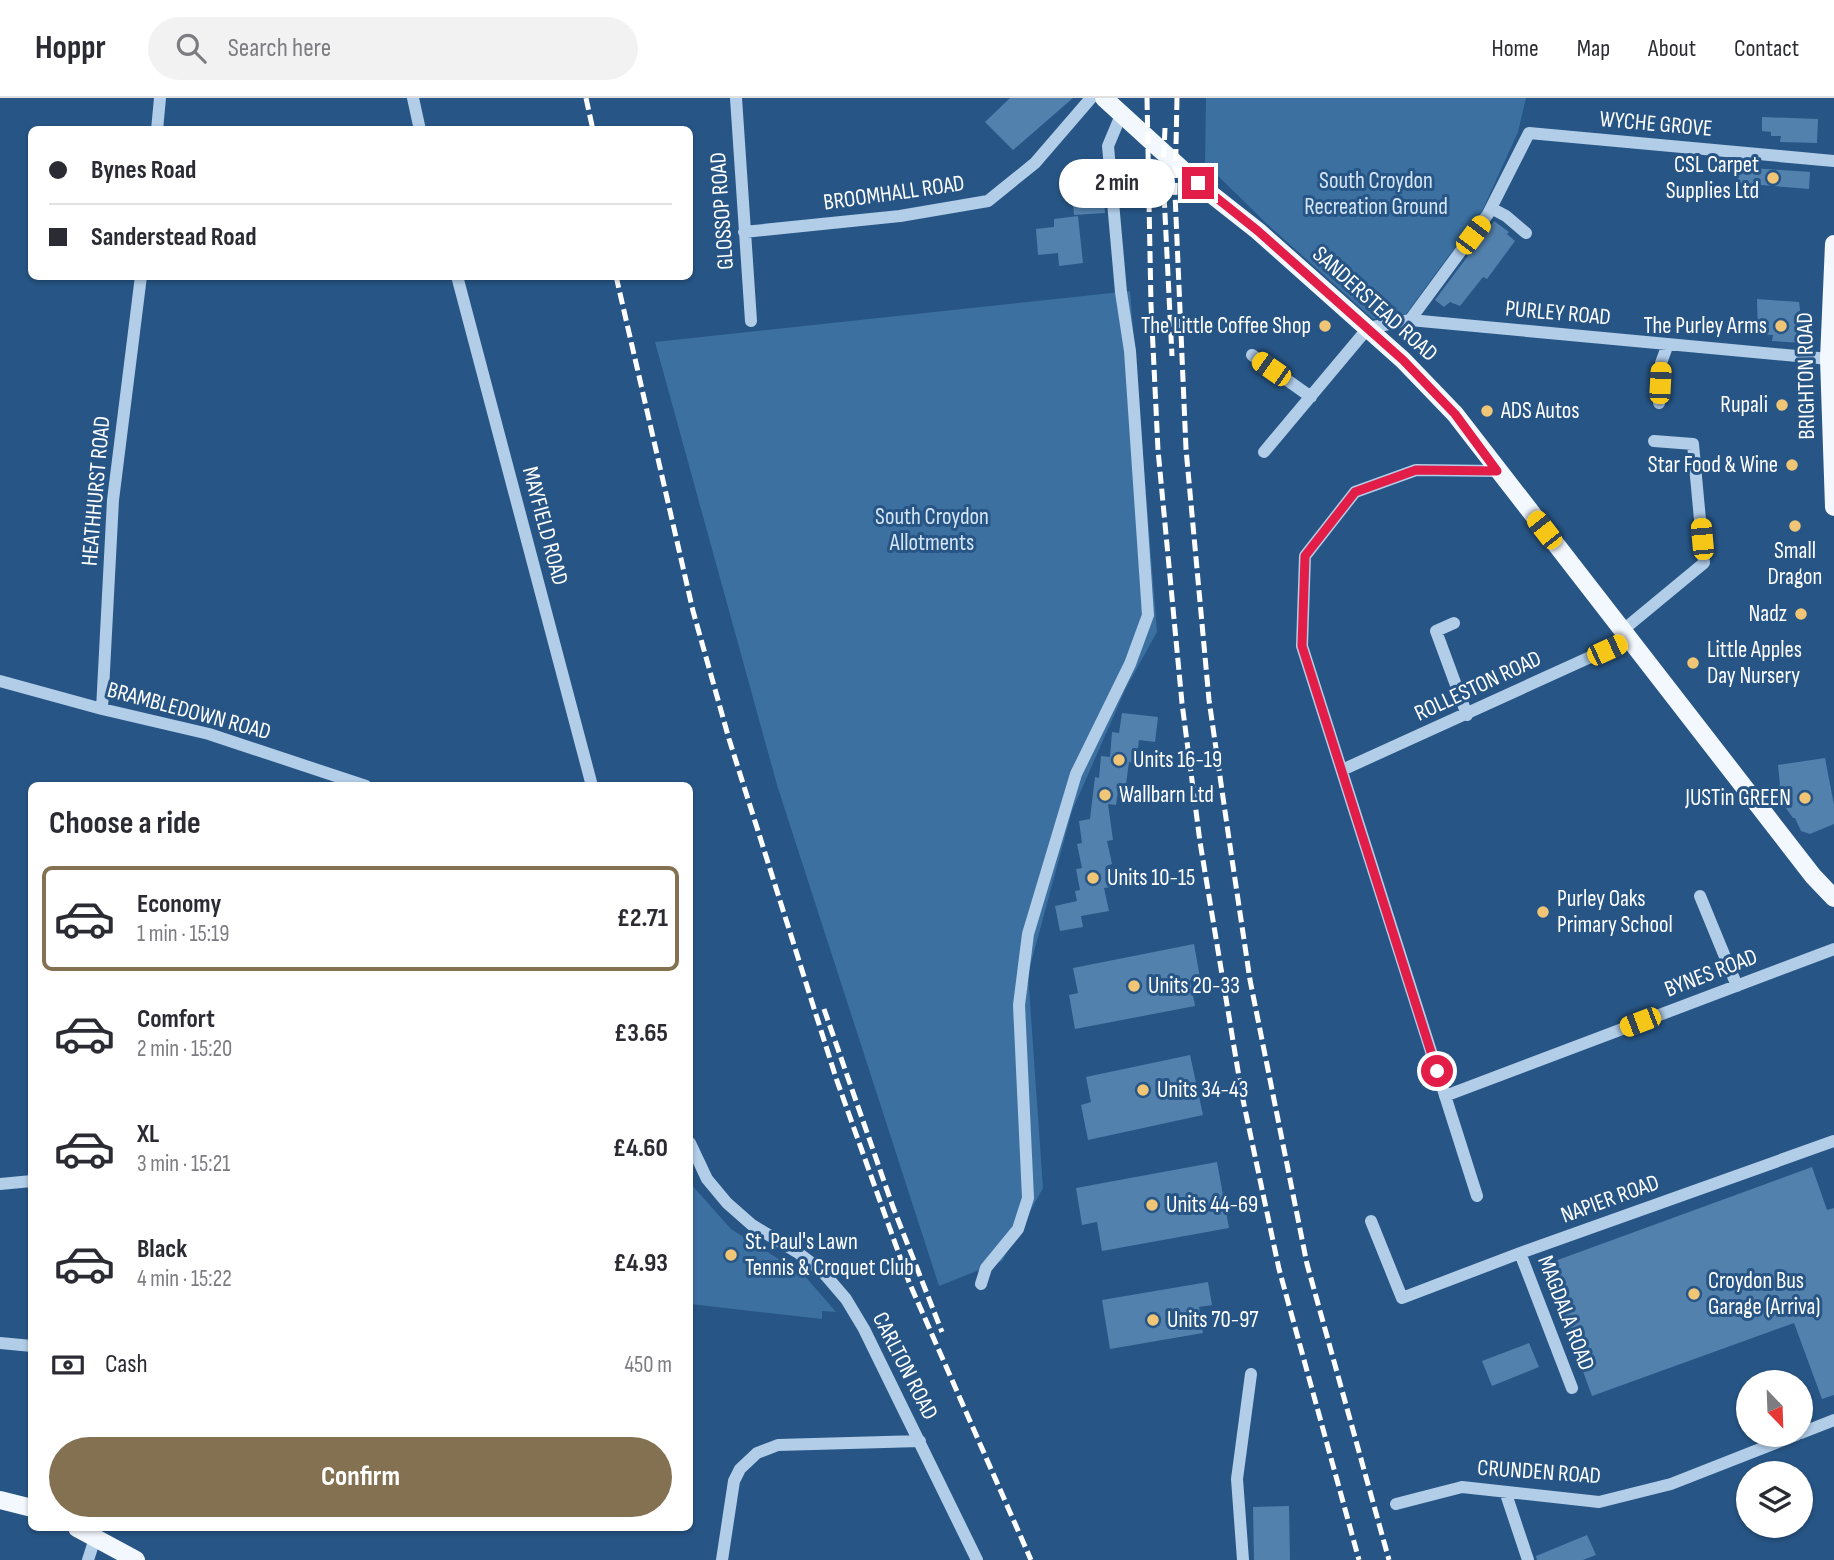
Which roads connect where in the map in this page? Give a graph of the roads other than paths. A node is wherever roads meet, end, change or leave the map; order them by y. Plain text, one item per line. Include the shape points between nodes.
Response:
1 (160, 98) edge
2 (413, 98) edge
3 (736, 98) edge
4 (1091, 98) edge
5 (1104, 98) edge
6 (1121, 115) junction
7 (157, 126) edge
8 (419, 126) edge
9 (1834, 161) edge
10 (1491, 208) junction
11 (744, 232) junction
12 (1526, 233) dead end
13 (1834, 244) edge
14 (140, 280) edge
15 (458, 280) edge
16 (1410, 320) junction
17 (751, 321) dead end
18 (1368, 328) junction
19 (1668, 344) junction
20 (1252, 355) dead end
21 (1829, 359) junction
22 (1311, 397) junction
23 (1659, 403) dead end
24 (1654, 441) dead end
25 (1264, 452) dead end
26 (1497, 471) junction
27 (1834, 507) edge
28 (1454, 623) dead end
29 (1626, 634) junction
30 (0, 681) edge
31 (102, 709) junction
32 (1467, 715) junction
33 (1342, 770) junction
34 (354, 782) edge
35 (591, 782) edge
36 (1813, 876) junction
37 (1834, 883) edge
38 (1700, 896) dead end
39 (1834, 898) edge
40 (1834, 949) edge
41 (1737, 986) junction
42 (1445, 1096) junction
43 (1834, 1141) edge
44 (694, 1163) edge
45 (28, 1181) edge
46 (0, 1184) edge
47 (1477, 1196) dead end
48 (1371, 1221) dead end
49 (1520, 1253) junction
50 (981, 1284) dead end
51 (0, 1343) edge
52 (28, 1346) edge
53 (1251, 1374) dead end
54 (1572, 1388) dead end
55 (1834, 1420) edge
56 (1813, 1428) edge
57 (920, 1441) junction
58 (1764, 1447) edge
59 (1506, 1494) junction
60 (0, 1500) edge
61 (1396, 1504) dead end
62 (28, 1507) edge
63 (82, 1531) edge
64 (95, 1538) junction
65 (88, 1560) edge
66 (136, 1560) edge
67 (722, 1560) edge
68 (978, 1560) edge
69 (1243, 1560) edge
70 (1528, 1560) edge

1 - 7 street
2 - 8 street
3 - 11 street, GLOSSOP ROAD
4 - 11 street, BROOMHALL ROAD via 1035,163 988,201 900,216
5 - 6 main road, SANDERSTEAD ROAD
6 - 18 main road, SANDERSTEAD ROAD
6 - 50 street via 1108,146 1130,351 1148,615 1130,664 1076,774 1028,934 1019,1005 1028,1198 1018,1229 986,1268
9 - 10 street, WYCHE GROVE via 1529,133
10 - 12 street
10 - 16 street, WYCHE GROVE
11 - 17 street, GLOSSOP ROAD
13 - 21 main road, BRIGHTON ROAD
14 - 31 street, HEATHHURST ROAD via 113,500
15 - 35 street, MAYFIELD ROAD
16 - 18 street, PURLEY ROAD
16 - 19 street, PURLEY ROAD
18 - 22 street
18 - 26 main road, SANDERSTEAD ROAD via 1455,414
19 - 21 street, PURLEY ROAD
19 - 23 street via 1661,363
20 - 22 street
21 - 27 main road, BRIGHTON ROAD
22 - 25 street
24 - 29 street, ROLLESTON ROAD via 1692,444 1704,563
26 - 29 main road, SANDERSTEAD ROAD
26 - 33 street via 1416,470 1355,492 1305,556 1302,646
28 - 32 street via 1436,631
29 - 32 street, ROLLESTON ROAD
29 - 36 main road, SANDERSTEAD ROAD
30 - 31 street, BRAMBLEDOWN ROAD
31 - 34 street, BRAMBLEDOWN ROAD via 209,734
32 - 33 street, ROLLESTON ROAD
33 - 42 street
36 - 37 main road
36 - 39 main road, SANDERSTEAD ROAD
38 - 41 street
40 - 41 street, BYNES ROAD
41 - 42 street, BYNES ROAD
42 - 47 street
43 - 49 street, NAPIER ROAD
44 - 57 street, CARLTON ROAD via 735,1212 814,1264 837,1287 864,1329
45 - 46 street
48 - 49 street, NAPIER ROAD via 1402,1298
49 - 54 street, MAGDALA ROAD
51 - 52 street
53 - 69 street via 1237,1479
55 - 56 street, CRUNDEN ROAD
57 - 67 street via 793,1443 757,1453 734,1481
57 - 68 street, CARLTON ROAD
58 - 59 street, CRUNDEN ROAD via 1671,1483 1599,1502
59 - 61 street, CRUNDEN ROAD via 1462,1488
59 - 70 street
60 - 62 main road
63 - 64 main road
64 - 65 street
64 - 66 main road

